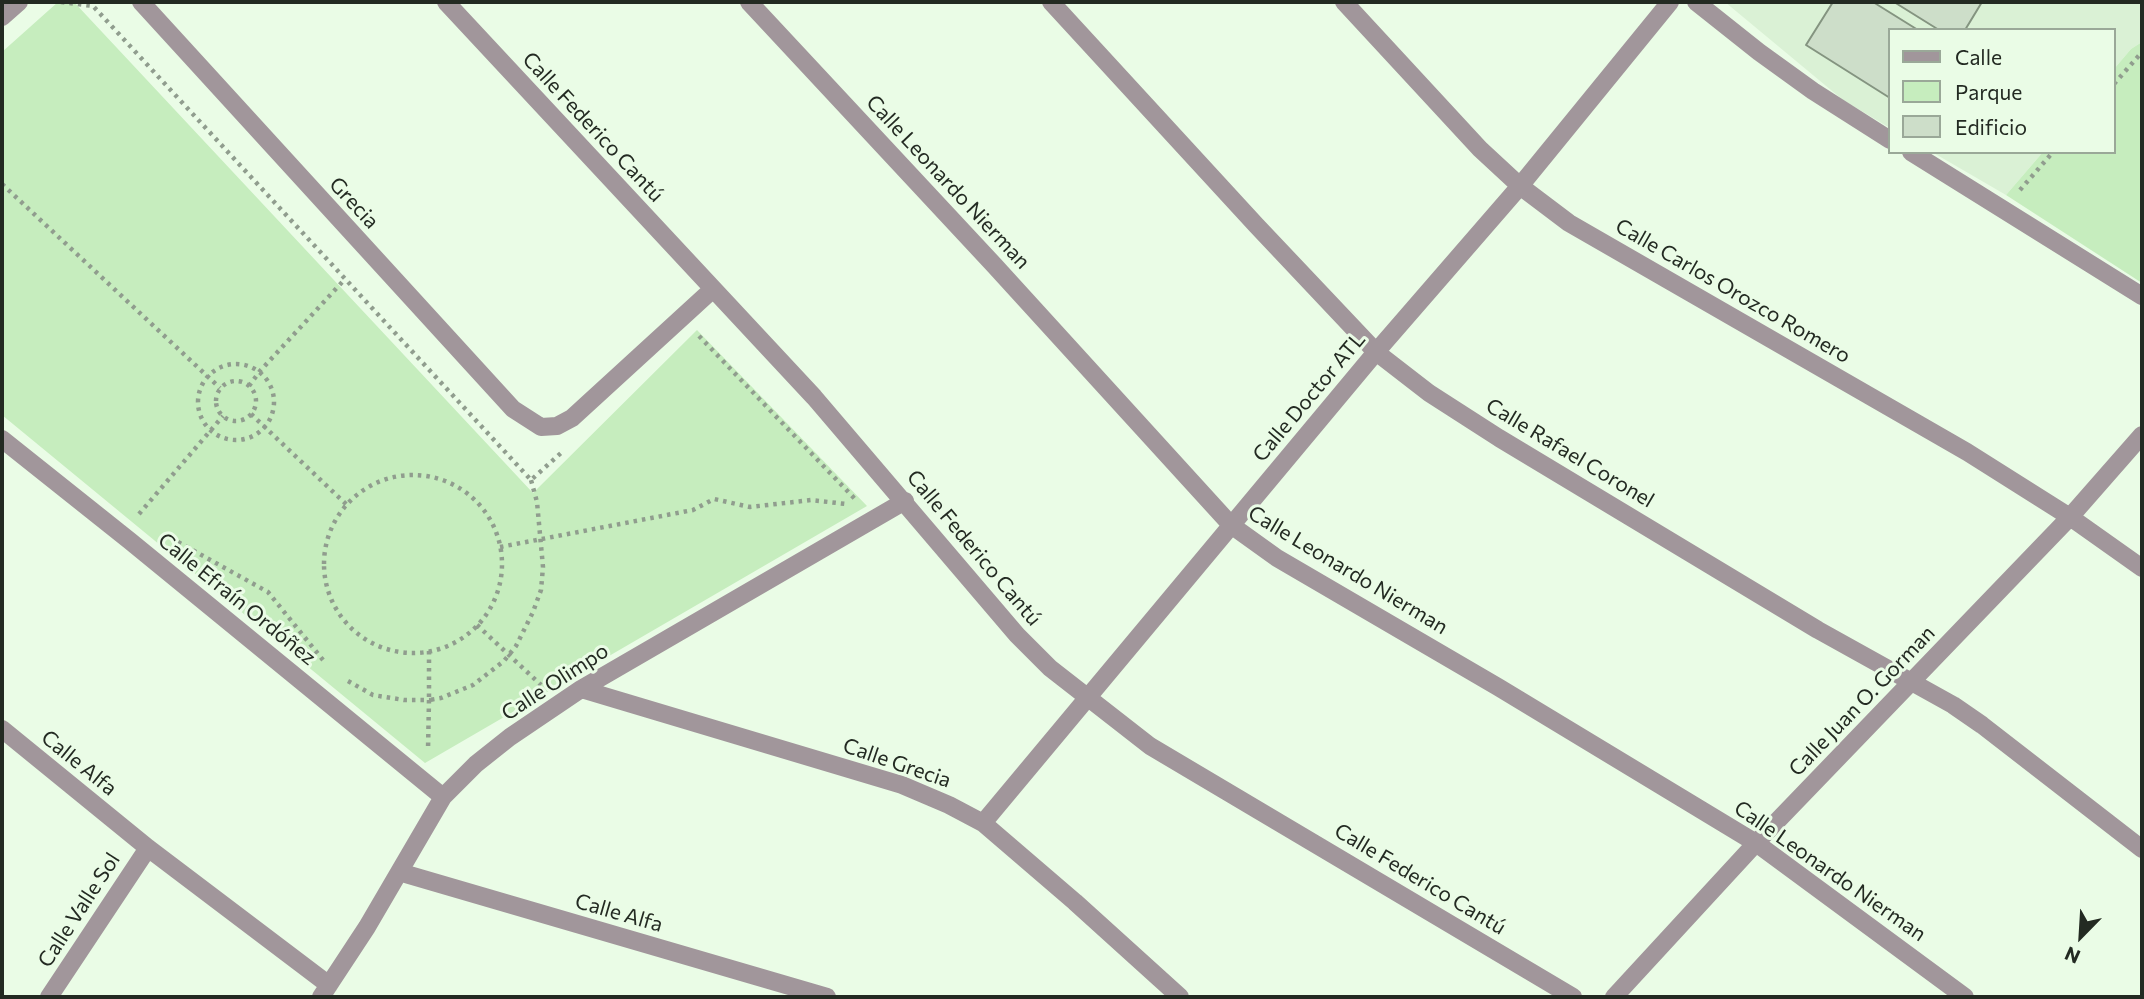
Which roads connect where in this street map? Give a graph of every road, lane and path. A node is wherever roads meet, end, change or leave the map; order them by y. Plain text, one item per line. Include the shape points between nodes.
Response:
1 (19, 2) edge
2 (141, 2) edge
3 (446, 2) edge
4 (749, 2) edge
5 (1051, 2) edge
6 (1345, 2) edge
7 (1670, 2) edge
8 (1696, 2) edge
9 (2, 17) edge
10 (2142, 52) edge
11 (2116, 82) edge
12 (1888, 139) edge
13 (1914, 154) edge
14 (2051, 154) edge
15 (2, 184) edge
16 (1520, 186) junction
17 (2015, 195) dead end
18 (345, 279) dead end
19 (713, 289) junction
20 (2142, 296) edge
21 (697, 334) dead end
22 (1376, 352) junction
23 (260, 371) junction
24 (209, 376) junction
25 (249, 386) junction
26 (220, 388) junction
27 (251, 415) junction
28 (223, 416) junction
29 (264, 427) junction
30 (211, 429) junction
31 (2142, 435) edge
32 (2, 439) edge
33 (531, 480) dead end
34 (905, 501) junction
35 (347, 505) junction
36 (2070, 517) junction
37 (135, 518) dead end
38 (1231, 525) junction
39 (171, 538) dead end
40 (542, 539) junction
41 (500, 547) junction
42 (2142, 568) edge
43 (477, 625) junction
44 (429, 650) junction
45 (510, 654) junction
46 (329, 667) dead end
47 (342, 678) dead end
48 (1913, 682) junction
49 (581, 689) junction
50 (549, 693) dead end
51 (1086, 698) junction
52 (429, 700) junction
53 (2, 729) edge
54 (428, 753) dead end
55 (443, 797) junction
56 (983, 823) junction
57 (1756, 843) junction
58 (148, 848) junction
59 (2142, 849) edge
60 (399, 872) junction
61 (325, 991) edge
62 (49, 997) edge
63 (827, 997) edge
64 (1180, 997) edge
65 (1573, 997) edge
66 (1614, 997) edge
67 (1965, 997) edge

1 - 9 street
2 - 19 street, Grecia via 513,409 541,427 557,426 572,418
3 - 19 street, Calle Federico Cantú
4 - 38 street, Calle Leonardo Nierman
5 - 22 street, Calle Rafael Coronel
6 - 16 street, Calle Carlos Orozco Romero
7 - 16 street, Calle Doctor ATL
8 - 12 street via 1813,92
10 - 11 path
13 - 20 street
14 - 17 path
15 - 24 path
16 - 22 street, Calle Doctor ATL
16 - 36 street, Calle Carlos Orozco Romero via 1590,236 1887,405
18 - 23 path
19 - 34 street, Calle Federico Cantú
21 - 40 path via 861,506 811,500 750,507 714,499 693,510
22 - 38 street, Calle Doctor ATL
22 - 48 street, Calle Rafael Coronel via 1499,438
23 - 24 path via 235,363
23 - 25 path
23 - 29 path via 274,393 271,419
24 - 26 path
24 - 30 path via 198,403
25 - 26 path via 240,381
25 - 27 path via 256,400
26 - 28 path via 216,407
27 - 28 path via 237,422
27 - 29 path
28 - 30 path
29 - 30 path via 239,439 227,439
29 - 35 path
30 - 37 path
31 - 36 street, Calle Juan O. Gorman
32 - 55 street, Calle Efraín Ordóñez
33 - 40 path
34 - 49 street, Calle Olimpo
34 - 51 street, Calle Federico Cantú via 1017,635
35 - 41 path via 377,482 406,474 435,477 462,489 484,509
35 - 44 path via 334,521 325,549 325,579 335,607 353,630 379,646 408,653
36 - 42 street, Calle Carlos Orozco Romero
36 - 48 street, Calle Juan O. Gorman
38 - 51 street, Calle Doctor ATL
38 - 57 street, Calle Leonardo Nierman via 1278,558
39 - 46 path via 268,592
40 - 41 path
40 - 45 path via 541,590 526,630
41 - 43 path via 499,592
43 - 44 path via 463,638
43 - 45 path
44 - 52 path
45 - 50 path
45 - 52 path via 472,685
47 - 52 path via 373,695
48 - 57 street, Calle Juan O. Gorman
48 - 59 street, Calle Rafael Coronel via 1982,725
49 - 55 street, Calle Olimpo via 476,764
49 - 56 street, Calle Grecia via 902,785
51 - 56 street, Calle Doctor ATL
51 - 65 street, Calle Federico Cantú via 1150,746
52 - 54 path
53 - 58 street, Calle Alfa
55 - 60 street, Calle Olimpo
56 - 64 street, Calle Grecia
57 - 66 street, Calle Juan O. Gorman
57 - 67 street, Calle Leonardo Nierman
58 - 61 street, Calle Alfa
58 - 62 street, Calle Valle Sol
60 - 61 street, Calle Olimpo
60 - 63 street, Calle Alfa

